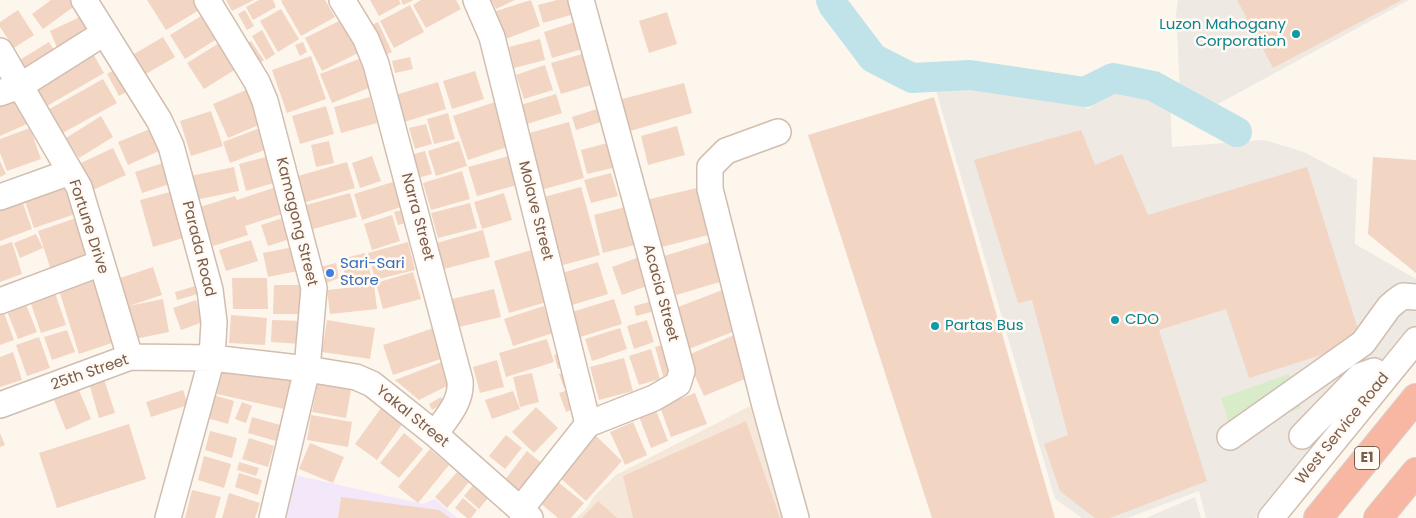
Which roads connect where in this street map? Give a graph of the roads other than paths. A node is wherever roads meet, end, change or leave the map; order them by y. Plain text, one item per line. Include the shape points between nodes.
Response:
1 (84, 0) edge
2 (207, 0) edge
3 (342, 0) edge
4 (476, 0) edge
5 (581, 0) edge
6 (104, 33) junction
7 (0, 51) edge
8 (10, 90) edge
9 (778, 132) dead end
10 (70, 172) junction
11 (0, 197) edge
12 (101, 263) junction
13 (1416, 297) edge
14 (0, 301) edge
15 (1416, 340) edge
16 (130, 357) junction
17 (212, 358) junction
18 (307, 369) junction
19 (1385, 378) junction
20 (1416, 398) edge
21 (0, 405) edge
22 (588, 424) junction
23 (435, 434) junction
24 (1302, 436) dead end
25 (1230, 437) dead end
26 (1416, 472) edge
27 (525, 514) edge
28 (168, 518) edge
29 (272, 518) edge
30 (796, 518) edge
31 (1271, 518) edge
32 (1318, 518) edge
33 (1378, 518) edge

1 - 6 street, Parada Road
2 - 18 street, Kamagong Street via 257,82 265,101 314,288
3 - 23 street, Narra Street via 366,39 376,64 460,381 459,398
4 - 22 street, Molave Street via 492,37
5 - 22 street, Acacia Street via 682,371 678,384 670,390
6 - 8 street
6 - 17 street, Parada Road via 159,120 171,146 210,290 214,322
7 - 8 street, Fortune Drive
8 - 10 street, Fortune Drive
9 - 30 street via 726,151 710,167 710,189
10 - 11 street
10 - 12 street, Fortune Drive via 79,188
12 - 14 street
12 - 16 street, Fortune Drive
13 - 25 street via 1403,296 1389,307 1363,343
15 - 19 street, West Service Road
16 - 17 street, 25th Street
16 - 21 street, 25th Street
17 - 18 street, Yakal Street
17 - 28 street, Parada Road
18 - 23 street, Yakal Street via 356,377 372,384
18 - 29 street, Kamagong Street
19 - 24 street via 1374,371 1360,376
19 - 31 street, West Service Road
20 - 32 highway, E1
22 - 27 street
23 - 27 street, Yakal Street
26 - 33 highway

